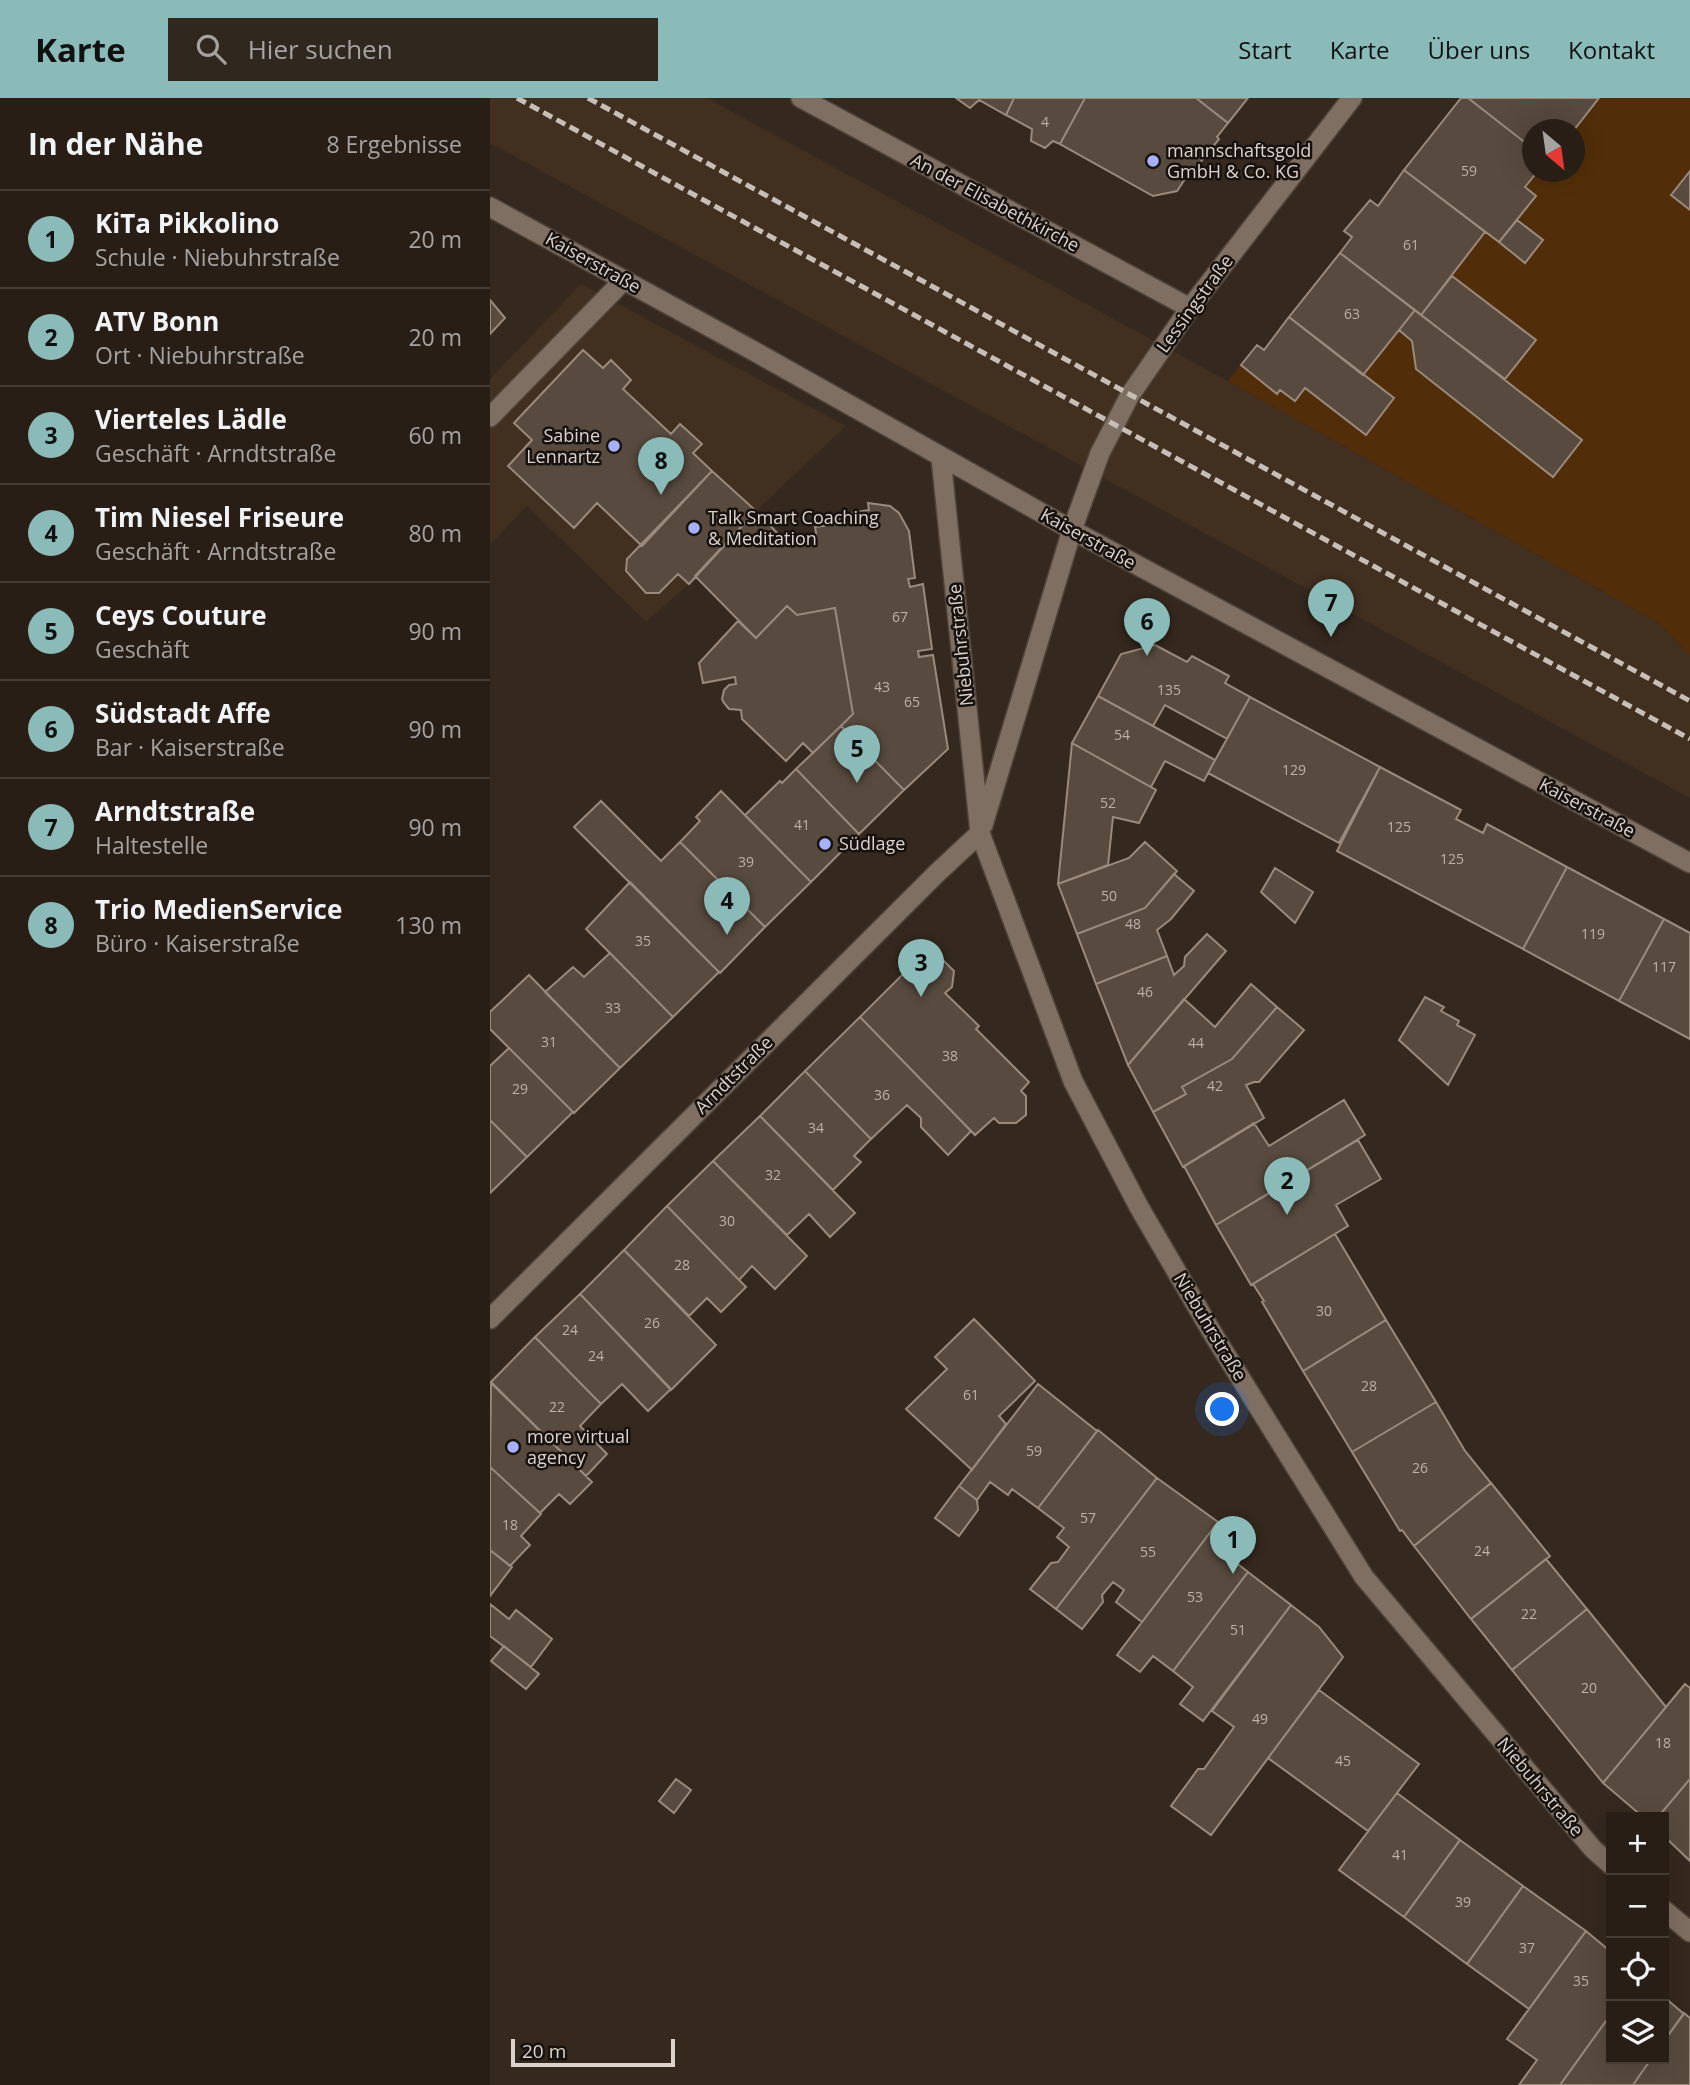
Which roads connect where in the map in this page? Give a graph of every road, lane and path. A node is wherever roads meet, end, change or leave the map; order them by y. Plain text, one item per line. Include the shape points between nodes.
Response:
1 (801, 98) edge
2 (1352, 98) edge
3 (490, 207) edge
4 (624, 280) junction
5 (1190, 308) junction
6 (490, 417) edge
7 (941, 458) junction
8 (1072, 530) junction
9 (981, 833) junction
10 (1690, 863) edge
11 (490, 1319) edge
12 (1606, 1861) edge
13 (1669, 1914) edge
14 (1690, 1932) edge

1 - 5 street, An der Elisabethkirche
2 - 5 street, Lessingstraße
3 - 4 street, Kaiserstraße
4 - 6 street
4 - 7 street, Kaiserstraße
5 - 8 street, Lessingstraße via 1130,395 1100,453
7 - 8 street, Kaiserstraße
7 - 9 street, Niebuhrstraße
8 - 9 street
8 - 10 street, Kaiserstraße
9 - 11 street, Arndtstraße
9 - 12 street, Niebuhrstraße via 1073,1081 1213,1334 1364,1577
13 - 14 street

